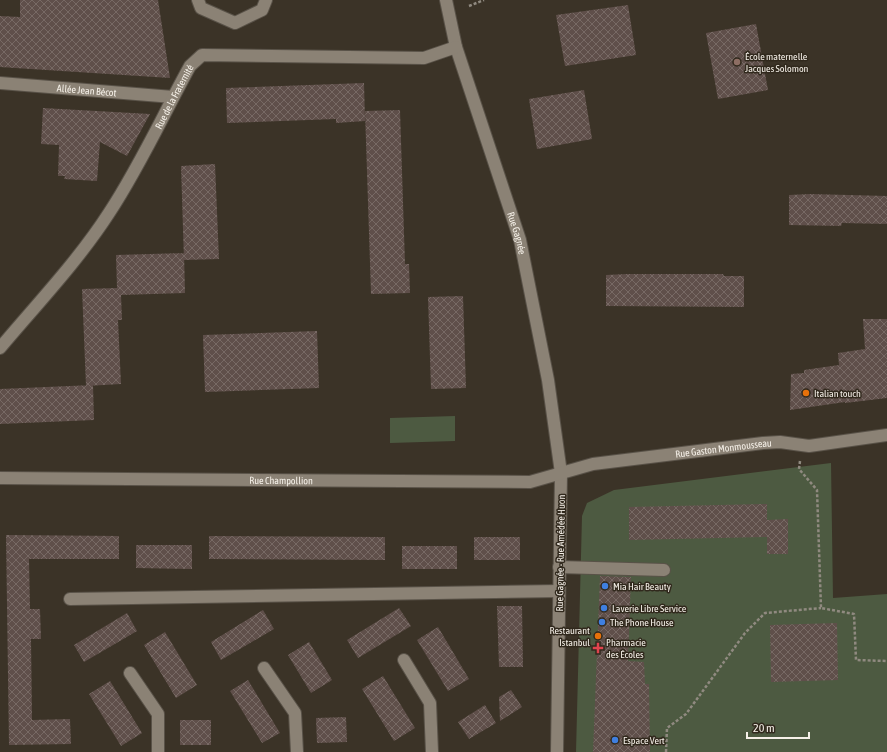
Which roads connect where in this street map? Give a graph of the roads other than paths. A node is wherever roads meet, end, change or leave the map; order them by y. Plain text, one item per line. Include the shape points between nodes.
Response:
1 (198, 0) edge
2 (266, 0) edge
3 (446, 0) edge
4 (456, 47) junction
5 (0, 83) edge
6 (173, 97) junction
7 (0, 348) edge
8 (887, 436) edge
9 (561, 473) junction
10 (0, 478) edge
11 (560, 567) junction
12 (664, 570) dead end
13 (559, 591) junction
14 (70, 598) dead end
15 (404, 660) dead end
16 (264, 668) dead end
17 (130, 673) dead end
18 (158, 752) edge
19 (297, 752) edge
20 (432, 752) edge
21 (557, 752) edge

1 - 2 street via 201,8 235,23 262,10
3 - 4 street, Rue Gagnée
4 - 6 street, Rue de la Fraternité via 424,58 202,55 190,66
4 - 9 street, Rue Gagnée via 520,240 548,380
5 - 6 street, Allée Jean Bécot
6 - 7 street, Rue de la Fraternité via 109,214
8 - 9 street, Rue Gaston Monmousseau via 809,446 780,442 763,443 593,464
9 - 10 street, Rue Champollion via 530,482
9 - 11 street, Rue Gagnée - Rue Amédée Huon
11 - 12 street
11 - 13 street, Rue Gagnée - Rue Amédée Huon
13 - 14 street
13 - 21 street, Rue Gagnée - Rue Amédée Huon
15 - 20 street via 430,703
16 - 19 street via 295,712
17 - 18 street via 158,714

